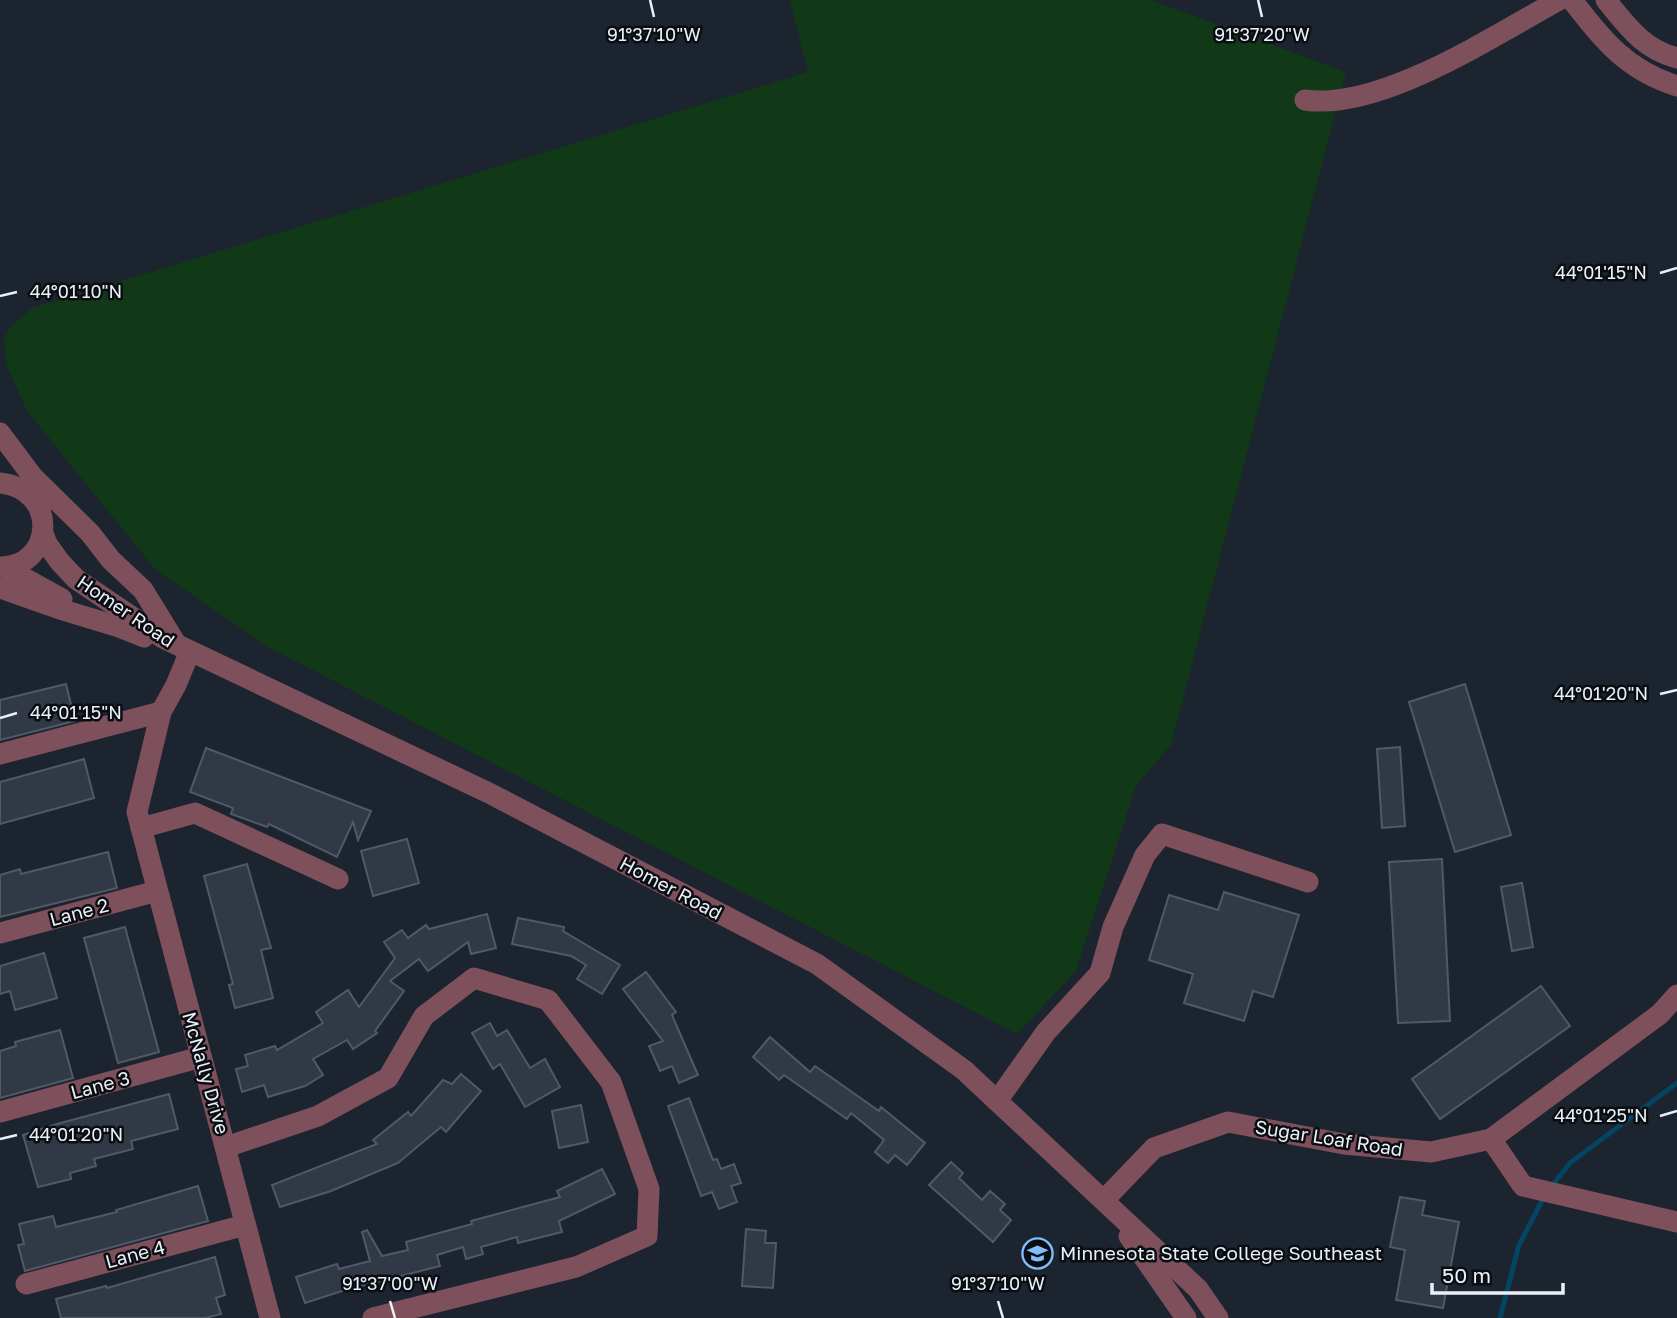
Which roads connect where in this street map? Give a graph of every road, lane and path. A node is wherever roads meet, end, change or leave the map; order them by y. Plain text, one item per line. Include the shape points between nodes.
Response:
1 (1559, 0) edge
2 (1572, 0) edge
3 (1606, 0) edge
4 (1677, 58) edge
5 (1677, 86) edge
6 (1305, 100) dead end
7 (0, 433) edge
8 (0, 443) edge
9 (0, 484) edge
10 (26, 492) junction
11 (43, 533) junction
12 (2, 574) edge
13 (184, 649) junction
14 (161, 712) junction
15 (0, 754) edge
16 (141, 828) junction
17 (338, 878) dead end
18 (1308, 882) dead end
19 (157, 891) junction
20 (0, 933) edge
21 (1677, 995) edge
22 (201, 1057) junction
23 (996, 1101) junction
24 (0, 1112) edge
25 (1491, 1139) junction
26 (226, 1147) junction
27 (1104, 1200) junction
28 (1677, 1222) edge
29 (245, 1225) junction
30 (26, 1284) dead end
31 (270, 1318) edge
32 (373, 1318) edge
33 (1186, 1318) edge
34 (1218, 1318) edge

1 - 6 street via 1384,89 1324,103
2 - 5 street via 1622,58
3 - 4 street via 1636,37
7 - 13 street via 33,477 143,590
8 - 10 street, Homer Road
9 - 10 street
10 - 11 street, Homer Road via 40,510
11 - 12 street, Homer Road via 30,556
11 - 13 street, Homer Road via 76,579
12 - 13 street, Homer Road via 63,611
13 - 14 street, McNally Drive via 176,685
13 - 23 street, Homer Road via 489,793 817,964 964,1070
14 - 15 street
14 - 16 street, McNally Drive via 137,812
16 - 17 street via 195,813
16 - 19 street, McNally Drive
18 - 23 street via 1163,834 1145,855 1113,927 1100,974 1045,1032
19 - 20 street, Lane 2
19 - 22 street, McNally Drive
21 - 25 street via 1660,1014
22 - 24 street, Lane 3
22 - 26 street, McNally Drive
23 - 27 street, Homer Road
25 - 27 street, Sugar Loaf Road via 1431,1152 1344,1144 1228,1122 1154,1148
25 - 28 street via 1523,1186
26 - 29 street, McNally Drive
26 - 32 street via 318,1116 388,1078 424,1016 474,978 548,1000 611,1082 649,1188 647,1236 576,1267
27 - 33 street, Homer Road
27 - 34 street, Homer Road via 1198,1289
29 - 30 street, Lane 4
29 - 31 street, McNally Drive

